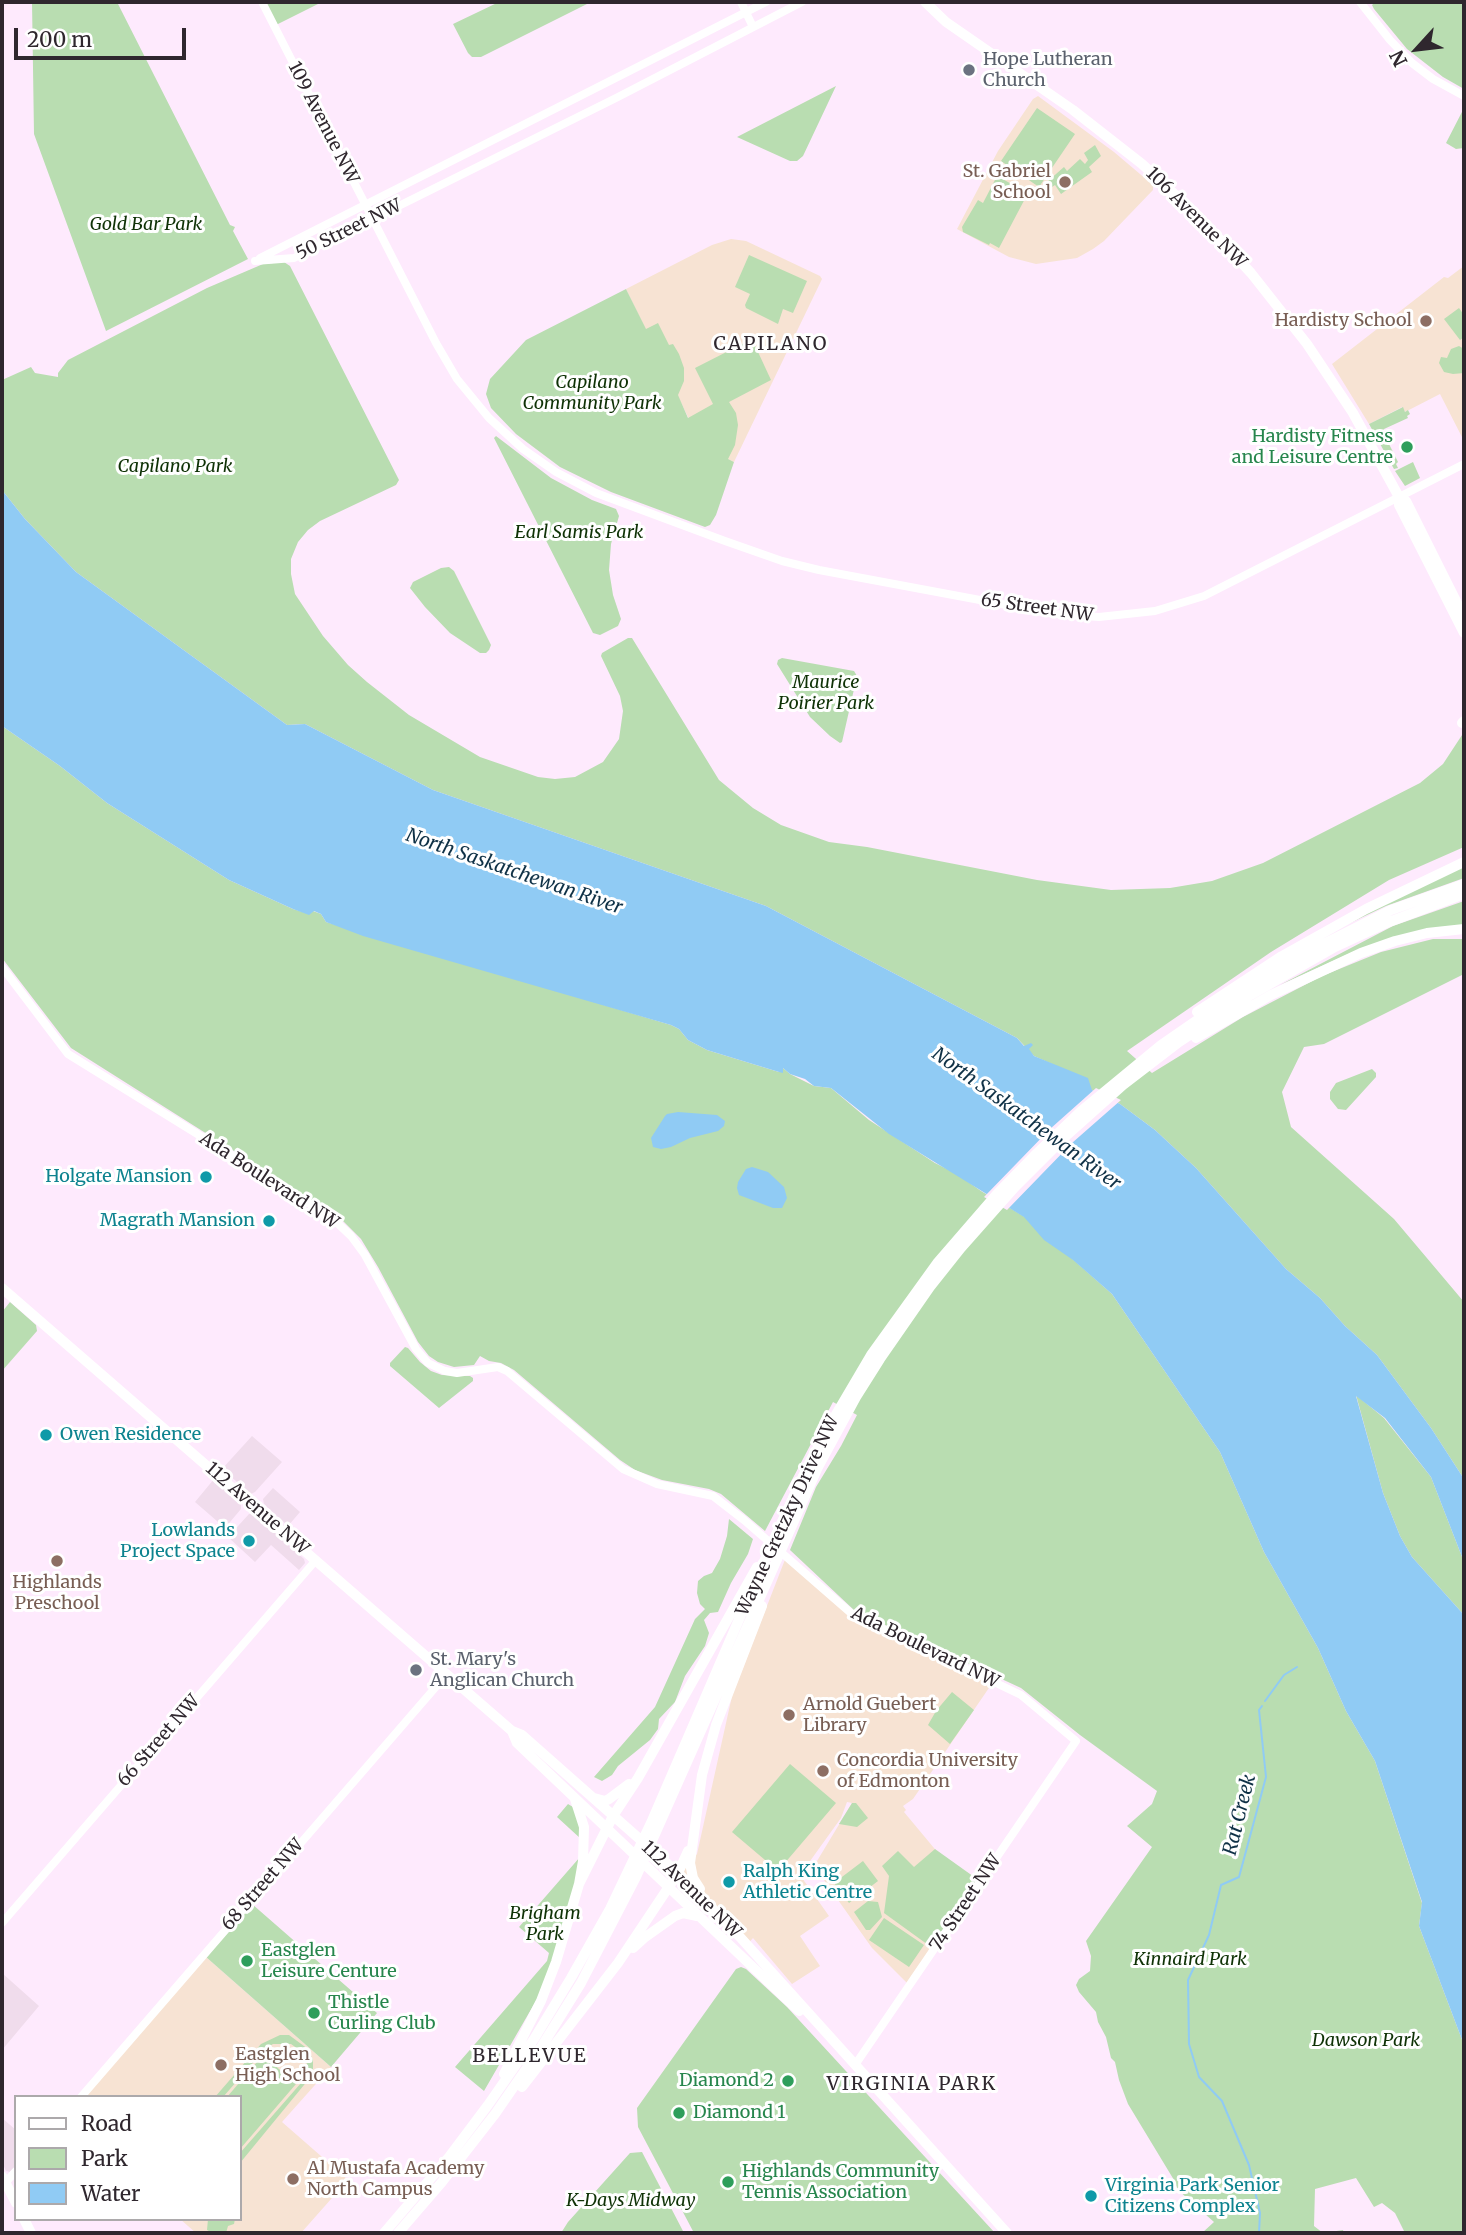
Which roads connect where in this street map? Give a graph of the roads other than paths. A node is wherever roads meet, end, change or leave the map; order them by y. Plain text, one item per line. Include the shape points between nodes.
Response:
1 (262, 2) edge
2 (741, 2) edge
3 (766, 2) edge
4 (802, 2) edge
5 (925, 2) edge
6 (1360, 2) edge
7 (746, 12) junction
8 (753, 27) junction
9 (1464, 96) edge
10 (366, 206) junction
11 (372, 219) junction
12 (494, 422) joint
13 (1464, 464) edge
14 (1399, 497) junction
15 (1464, 617) edge
16 (1464, 633) edge
17 (1464, 862) edge
18 (1464, 884) edge
19 (1464, 894) edge
20 (1464, 929) edge
21 (2, 967) edge
22 (1150, 1059) junction
23 (2, 1288) edge
24 (773, 1553) junction
25 (316, 1560) junction
26 (447, 1674) junction
27 (512, 1731) junction
28 (1076, 1741) joint
29 (641, 1771) junction
30 (573, 1795) junction
31 (593, 1798) junction
32 (613, 1816) junction
33 (607, 1828) junction
34 (692, 1838) junction
35 (678, 1873) junction
36 (579, 1884) junction
37 (669, 1886) junction
38 (718, 1912) junction
39 (700, 1917) junction
40 (2, 1923) edge
41 (618, 1963) junction
42 (855, 2065) junction
43 (82, 2095) edge
44 (492, 2110) junction
45 (4, 2179) edge
46 (14, 2199) edge
47 (384, 2233) edge
48 (398, 2233) edge
49 (1007, 2233) edge

1 - 10 street, 109 Avenue NW
2 - 7 street
3 - 7 street, 50 Street NW
4 - 8 street, 50 Street NW
5 - 14 main road, 106 Avenue NW via 946,22 1110,138 1198,216 1307,344 1353,413
6 - 9 street via 1412,62
7 - 8 street
7 - 10 street, 50 Street NW
8 - 11 street, 50 Street NW
10 - 11 street, 109 Avenue NW
10 - 11 street, 50 Street NW via 255,261 294,258
11 - 12 street, 109 Avenue NW via 446,361
12 - 14 street, 65 Street NW via 556,472 596,493 736,545 819,570 1055,614 1099,617 1155,611 1204,596
13 - 14 street, 65 Street NW
14 - 15 main road, 106 Avenue NW via 1406,501
14 - 16 main road, 106 Avenue NW
17 - 22 main road via 1366,909 1263,967 1161,1038
18 - 22 main road, Wayne Gretzky Drive NW via 1391,910 1298,957 1226,1000
19 - 22 main road, Wayne Gretzky Drive NW via 1320,954
20 - 22 main road via 1427,933 1349,957 1271,995 1176,1051
21 - 28 street, Ada Boulevard NW via 68,1054 330,1216 365,1255 428,1363 457,1373 498,1367 507,1371 623,1469 657,1485 713,1496 852,1614 1021,1695
22 - 24 main road, Wayne Gretzky Drive NW via 1080,1111 996,1195 884,1336 807,1468
23 - 25 main road, 112 Avenue NW
24 - 29 main road via 748,1580
24 - 34 main road via 766,1595 713,1734
24 - 44 main road, Wayne Gretzky Drive NW via 627,1874
25 - 26 main road, 112 Avenue NW
25 - 40 street, 66 Street NW
26 - 27 main road, 112 Avenue NW
26 - 43 street, 68 Street NW
27 - 30 main road, 112 Avenue NW via 517,1743
27 - 31 main road, 112 Avenue NW
28 - 42 street, 74 Street NW
29 - 31 main road via 611,1798
29 - 32 main road
30 - 33 main road, 112 Avenue NW
30 - 36 main road via 584,1827
31 - 32 main road, 112 Avenue NW
32 - 33 main road
32 - 35 main road, 112 Avenue NW
33 - 36 main road
33 - 37 main road, 112 Avenue NW
34 - 35 main road
34 - 38 main road via 693,1878
35 - 37 main road
35 - 38 main road, 112 Avenue NW
36 - 44 main road via 541,2001
37 - 39 main road, 112 Avenue NW
37 - 41 main road
38 - 42 main road, 112 Avenue NW
39 - 41 main road via 675,1916
39 - 42 main road, 112 Avenue NW
41 - 44 main road via 522,2087
42 - 49 main road, 112 Avenue NW
44 - 47 main road, Wayne Gretzky Drive NW
44 - 48 main road, Wayne Gretzky Drive NW via 442,2182
45 - 46 main road

